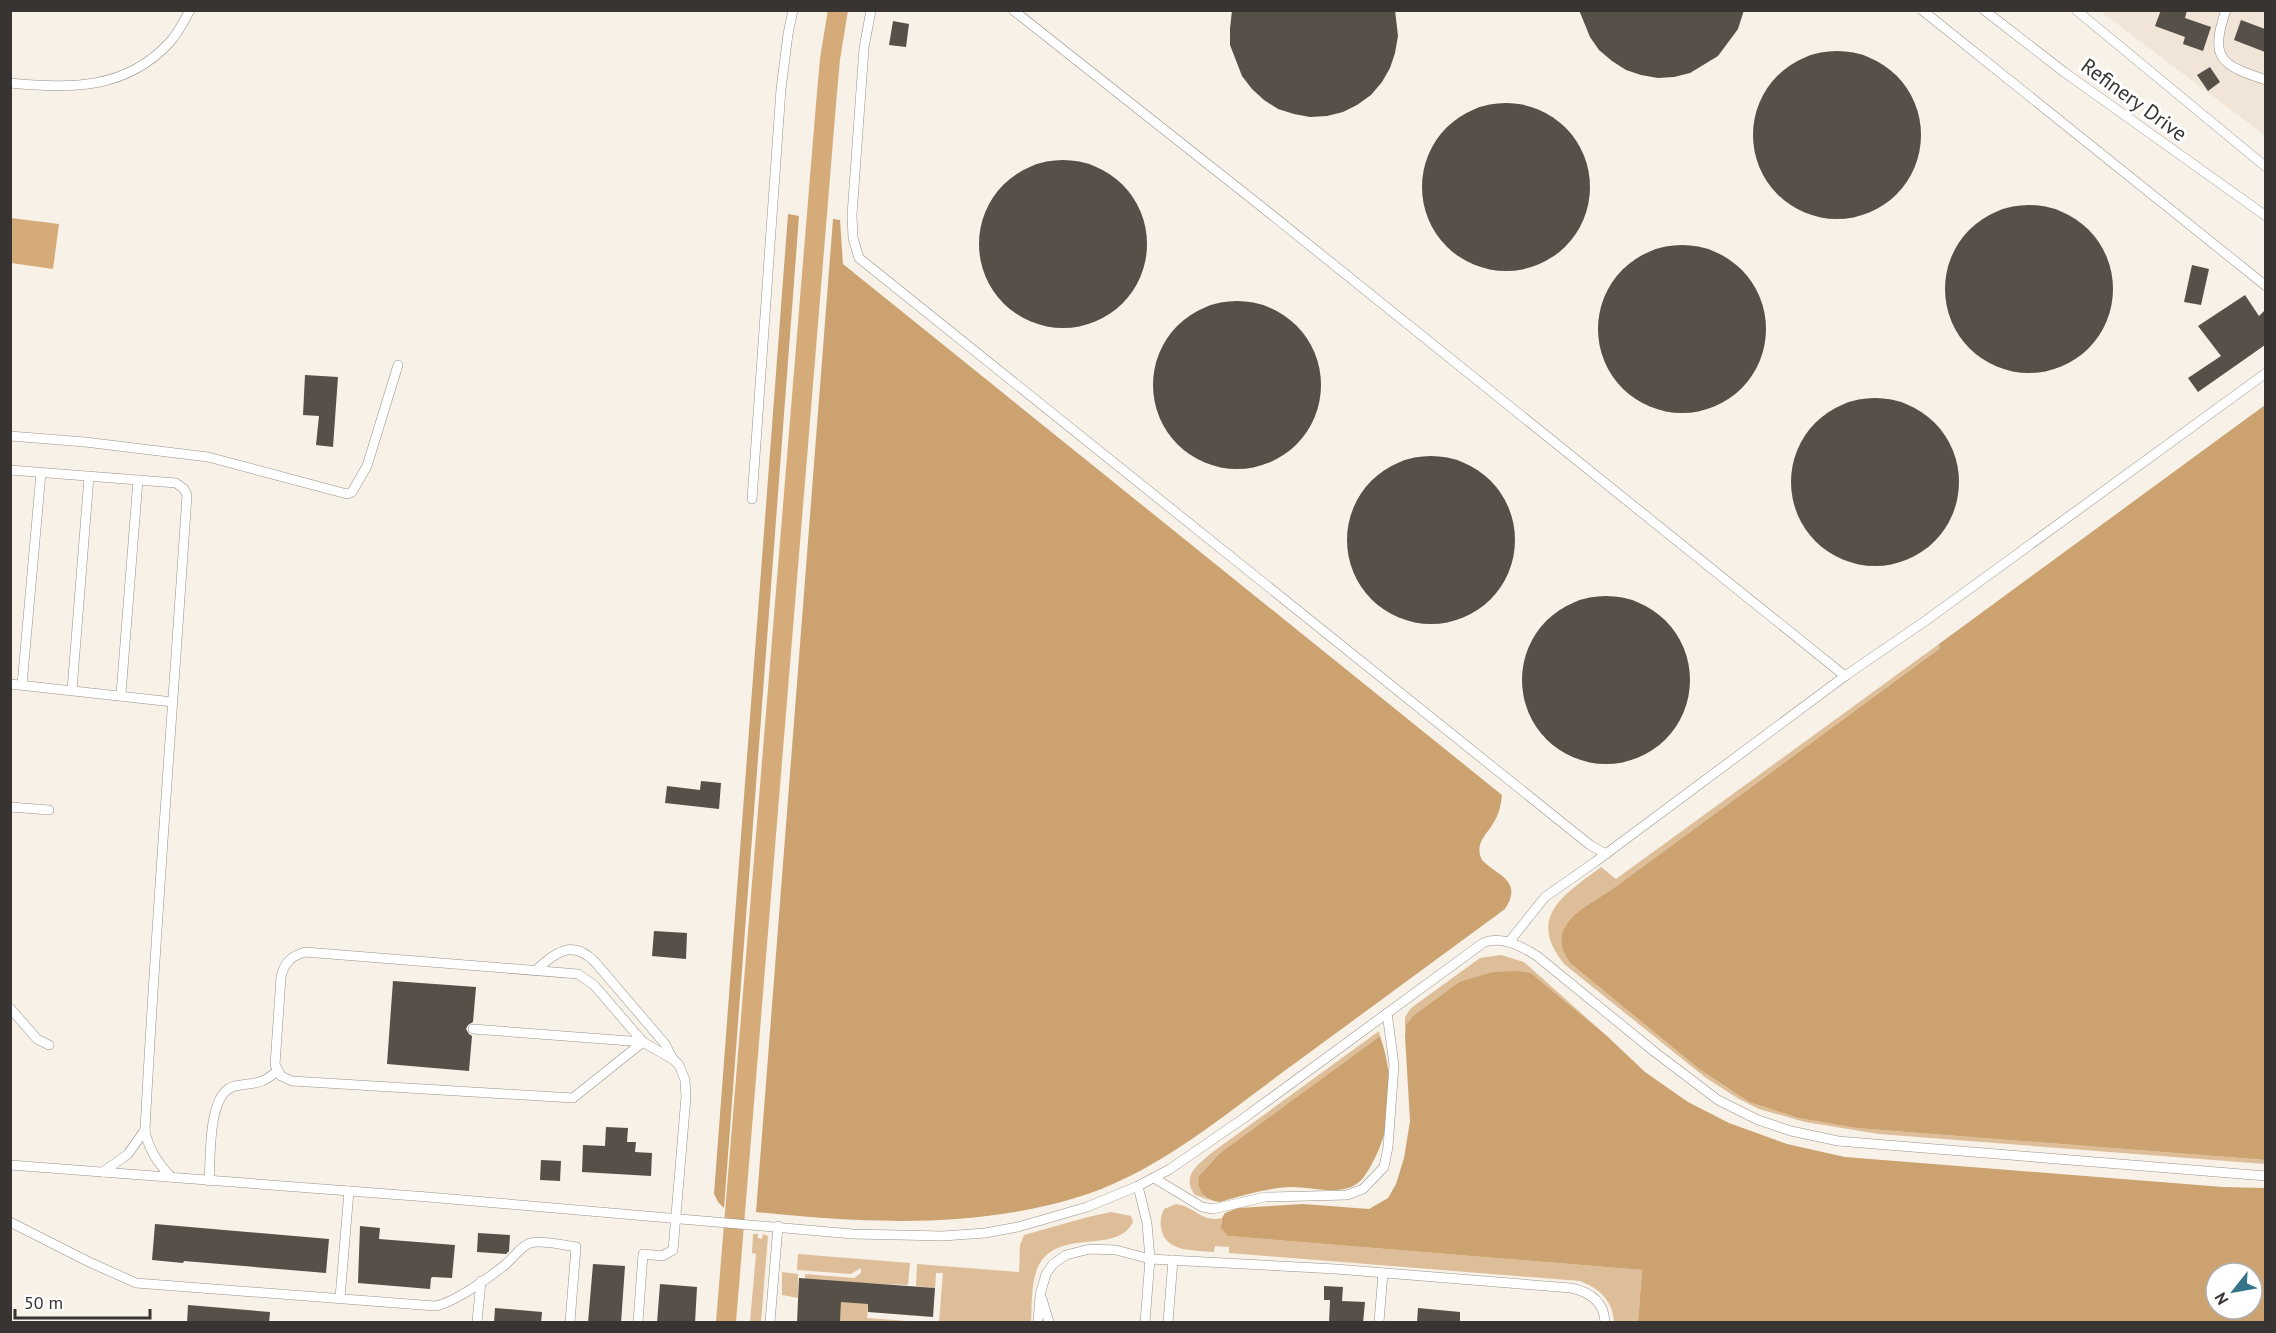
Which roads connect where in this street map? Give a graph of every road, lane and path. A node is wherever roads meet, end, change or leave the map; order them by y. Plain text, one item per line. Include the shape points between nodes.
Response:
1 (190, 10) edge
2 (793, 10) edge
3 (871, 10) edge
4 (1013, 10) edge
5 (1922, 10) edge
6 (1984, 10) edge
7 (2076, 10) edge
8 (2226, 10) edge
9 (2265, 80) edge
10 (10, 83) edge
11 (2265, 167) edge
12 (2265, 216) edge
13 (2265, 286) edge
14 (398, 365) dead end
15 (2265, 373) edge
16 (10, 436) edge
17 (10, 470) edge
18 (41, 473) junction
19 (89, 477) junction
20 (138, 480) junction
21 (752, 499) dead end
22 (1845, 676) junction
23 (10, 684) edge
24 (22, 685) junction
25 (72, 690) junction
26 (121, 694) junction
27 (173, 702) junction
28 (10, 807) edge
29 (49, 810) dead end
30 (1606, 854) junction
31 (1509, 942) junction
32 (535, 971) junction
33 (10, 1008) edge
34 (1387, 1013) junction
35 (473, 1029) dead end
36 (643, 1042) junction
37 (49, 1045) dead end
38 (674, 1060) junction
39 (278, 1071) junction
40 (145, 1130) junction
41 (10, 1165) edge
42 (102, 1172) junction
43 (2265, 1176) edge
44 (171, 1177) junction
45 (1154, 1178) junction
46 (209, 1181) junction
47 (1138, 1186) junction
48 (349, 1191) junction
49 (676, 1218) junction
50 (10, 1222) edge
51 (778, 1226) junction
52 (1150, 1259) junction
53 (1173, 1260) junction
54 (1383, 1274) junction
55 (481, 1281) junction
56 (1040, 1295) junction
57 (340, 1298) junction
58 (477, 1323) edge
59 (570, 1323) edge
60 (638, 1323) edge
61 (770, 1323) edge
62 (1038, 1323) edge
63 (1049, 1323) edge
64 (1145, 1323) edge
65 (1168, 1323) edge
66 (1379, 1323) edge
67 (1605, 1323) edge

1 - 10 lane via 171,41 156,55 117,77 67,88
2 - 21 lane via 781,89
3 - 30 lane via 864,48 852,215 853,238 860,258 1571,830
4 - 22 lane
5 - 13 lane
6 - 12 lane, Refinery Drive
7 - 11 lane
8 - 9 lane via 2217,38 2224,59 2234,69
14 - 16 lane via 367,466 347,494 208,457
15 - 22 lane
17 - 18 lane
18 - 19 lane
18 - 24 lane
19 - 20 lane
19 - 25 lane
20 - 26 lane
20 - 27 lane via 176,483 187,495
22 - 30 lane
23 - 24 lane
24 - 25 lane
25 - 26 lane
26 - 27 lane
27 - 40 lane
28 - 29 lane
30 - 31 lane via 1545,897
31 - 34 lane via 1482,943
31 - 43 lane via 1537,956 1704,1091 1737,1111 1791,1131 1838,1141
32 - 36 lane via 586,978
32 - 38 lane via 560,951 583,952 665,1044
32 - 39 lane via 313,952 297,955 285,964 281,977 274,1059
33 - 37 lane via 37,1039
34 - 45 lane via 1244,1118
34 - 45 lane via 1394,1065 1388,1147 1384,1167 1363,1189 1347,1195 1265,1197 1213,1209 1202,1207
35 - 36 lane
36 - 38 lane
36 - 39 lane via 573,1098 292,1081
38 - 49 lane via 686,1085
39 - 46 lane via 260,1083 234,1086 221,1095 214,1112
40 - 42 lane via 128,1154
40 - 44 lane via 149,1147
41 - 42 lane
42 - 44 lane
44 - 46 lane
45 - 47 lane
46 - 48 lane
47 - 51 lane via 1087,1207 986,1233 903,1237
47 - 52 lane
48 - 49 lane
48 - 57 lane
49 - 51 lane
49 - 60 lane via 673,1250 662,1256 643,1254
50 - 57 lane via 136,1283
51 - 61 lane
52 - 53 lane
52 - 56 lane via 1116,1250 1090,1249 1066,1255 1046,1274
52 - 64 lane
53 - 54 lane
53 - 65 lane
54 - 66 lane
54 - 67 lane via 1583,1290 1594,1296
55 - 57 lane via 435,1306
55 - 58 lane
55 - 59 lane via 532,1242 576,1247
56 - 62 lane
56 - 63 lane

